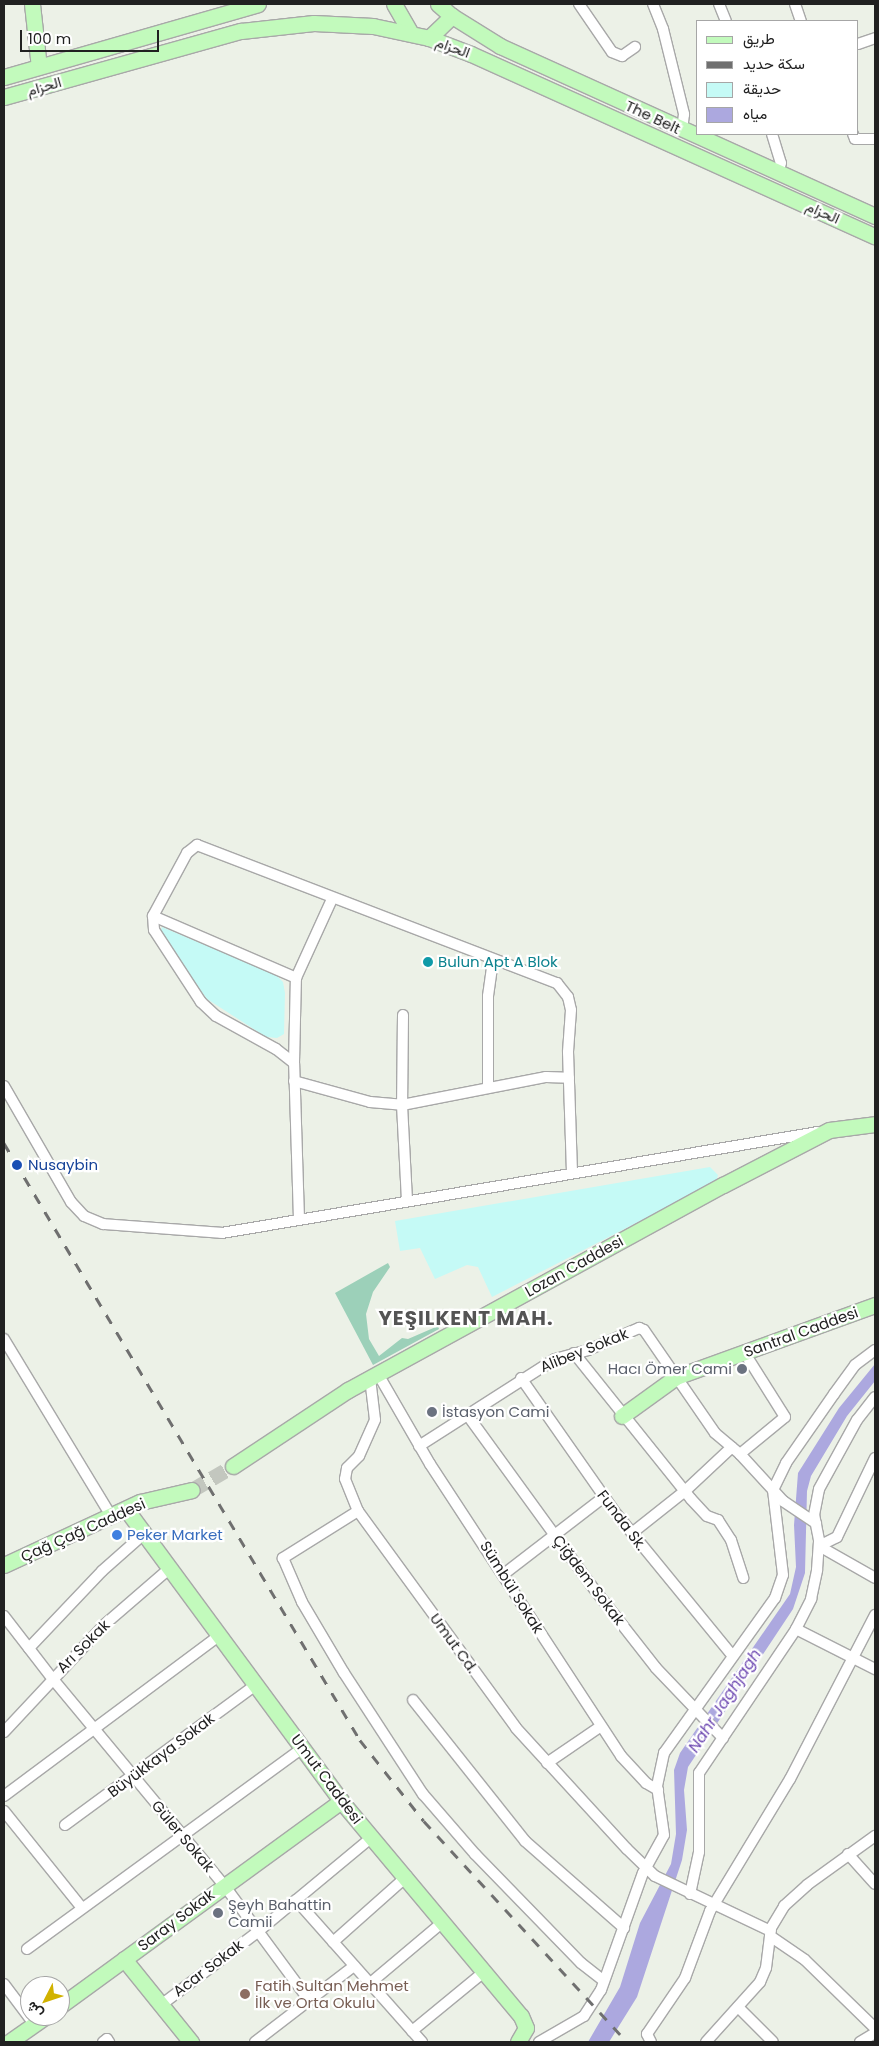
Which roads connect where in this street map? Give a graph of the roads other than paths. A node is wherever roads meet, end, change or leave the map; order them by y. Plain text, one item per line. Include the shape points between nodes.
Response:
1 (32, 4) edge
2 (258, 4) edge
3 (394, 4) edge
4 (438, 4) edge
5 (579, 4) edge
6 (653, 4) edge
7 (719, 4) edge
8 (795, 4) edge
9 (452, 16) junction
10 (726, 20) edge
11 (802, 20) edge
12 (411, 34) junction
13 (429, 38) junction
14 (875, 38) edge
15 (859, 44) edge
16 (635, 47) dead end
17 (39, 67) junction
18 (4, 78) edge
19 (4, 97) edge
20 (682, 130) junction
21 (772, 135) edge
22 (853, 135) edge
23 (875, 139) edge
24 (778, 173) junction
25 (875, 216) edge
26 (875, 236) edge
27 (332, 899) junction
28 (154, 916) junction
29 (493, 959) junction
30 (296, 978) junction
31 (403, 1014) dead end
32 (294, 1064) junction
33 (569, 1078) junction
34 (294, 1081) junction
35 (4, 1086) edge
36 (488, 1088) junction
37 (402, 1105) junction
38 (875, 1124) edge
39 (829, 1130) junction
40 (572, 1173) junction
41 (407, 1200) junction
42 (298, 1219) junction
43 (875, 1306) edge
44 (4, 1339) edge
45 (875, 1350) edge
46 (744, 1352) junction
47 (574, 1353) junction
48 (374, 1376) junction
49 (676, 1377) junction
50 (521, 1378) junction
51 (875, 1397) edge
52 (466, 1413) junction
53 (622, 1416) junction
54 (419, 1446) junction
55 (736, 1450) junction
56 (875, 1458) edge
57 (233, 1466) tunnel mouth
58 (192, 1490) tunnel mouth
59 (773, 1490) junction
60 (685, 1491) junction
61 (604, 1497) junction
62 (126, 1509) junction
63 (358, 1511) junction
64 (111, 1516) junction
65 (816, 1523) junction
66 (145, 1533) junction
67 (632, 1533) junction
68 (555, 1536) junction
69 (819, 1546) junction
70 (4, 1566) edge
71 (170, 1568) junction
72 (504, 1574) junction
73 (743, 1578) dead end
74 (875, 1578) edge
75 (4, 1616) edge
76 (874, 1620) edge
77 (796, 1629) junction
78 (220, 1635) junction
79 (29, 1648) junction
80 (732, 1655) junction
81 (854, 1658) junction
82 (875, 1669) edge
83 (52, 1678) junction
84 (257, 1684) junction
85 (413, 1700) dead end
86 (697, 1713) junction
87 (601, 1726) junction
88 (94, 1728) junction
89 (4, 1732) edge
90 (720, 1735) junction
91 (303, 1748) junction
92 (548, 1763) junction
93 (133, 1776) junction
94 (658, 1790) junction
95 (4, 1796) edge
96 (341, 1801) junction
97 (4, 1811) edge
98 (65, 1826) dead end
99 (183, 1836) junction
100 (875, 1836) edge
101 (372, 1837) junction
102 (848, 1854) junction
103 (647, 1868) junction
104 (407, 1876) junction
105 (875, 1884) edge
106 (224, 1885) junction
107 (690, 1894) junction
108 (296, 1900) junction
109 (714, 1905) junction
110 (82, 1908) junction
111 (444, 1921) junction
112 (624, 1928) junction
113 (260, 1930) junction
114 (771, 1934) junction
115 (333, 1942) junction
116 (26, 1949) dead end
117 (124, 1959) junction
118 (354, 1966) junction
119 (484, 1971) junction
120 (604, 1981) junction
121 (4, 1984) edge
122 (368, 1985) junction
123 (70, 1999) edge
124 (308, 1999) junction
125 (20, 2000) edge
126 (161, 2004) junction
127 (738, 2007) junction
128 (32, 2026) edge
129 (875, 2028) edge
130 (412, 2031) junction
131 (875, 2033) edge
132 (9, 2042) edge
133 (103, 2042) edge
134 (109, 2042) edge
135 (191, 2042) edge
136 (255, 2042) edge
137 (422, 2042) edge
138 (518, 2042) edge
139 (539, 2042) edge
140 (651, 2042) edge
141 (706, 2042) edge
142 (773, 2042) edge
143 (860, 2042) edge

1 - 17 main road
2 - 17 main road
3 - 12 main road
4 - 9 main road, The Belt
5 - 16 street via 612,52 622,56
6 - 20 street via 663,29 682,106
7 - 10 street
8 - 11 street
9 - 13 main road
9 - 20 main road, The Belt via 500,46
12 - 13 main road, الحزام
12 - 19 main road, الحزام via 345,24 269,26 212,38
13 - 26 main road, الحزام via 556,90
14 - 15 street
17 - 18 main road
20 - 24 main road, The Belt
21 - 24 street via 781,163
22 - 23 street via 855,139
24 - 25 main road, The Belt
27 - 28 street via 197,845 187,853
27 - 29 street
27 - 30 street
28 - 30 street
28 - 32 street via 154,930 159,941 201,1002 216,1016 276,1049
29 - 33 street via 557,983 563,989 571,1010
29 - 36 street via 488,982
30 - 32 street
31 - 37 street
32 - 34 street
33 - 36 street via 546,1077
33 - 40 street
34 - 37 street via 370,1102
34 - 42 street
35 - 42 street via 71,1202 103,1224 222,1233
36 - 37 street
37 - 41 street
38 - 39 main road, Lozan Caddesi
39 - 40 street
39 - 48 main road, Lozan Caddesi
40 - 41 street
41 - 42 street
43 - 46 main road, Santral Caddesi
44 - 64 street
45 - 59 street via 855,1365 786,1463
46 - 49 main road, Santral Caddesi
46 - 55 street via 785,1417
47 - 49 street, Alibey Sokak via 639,1328 644,1330
47 - 50 street, Alibey Sokak via 555,1359
47 - 53 street
48 - 54 street, Sümbül Sokak
48 - 57 main road, Lozan Caddesi
48 - 63 street, Umut Cd. via 375,1420 360,1456 347,1468 345,1479
49 - 53 main road, Santral Caddesi
49 - 55 street, Alibey Sokak via 715,1433
50 - 52 street, Alibey Sokak
50 - 61 street, Funda Sk.
51 - 65 street via 857,1420 819,1489
52 - 54 street, Alibey Sokak
52 - 68 street, Çiğdem Sokak
53 - 60 street
54 - 72 street, Sümbül Sokak
55 - 59 street, Alibey Sokak
55 - 60 street
56 - 69 street via 837,1537
58 - 62 main road, Çağ Çağ Caddesi via 140,1502
59 - 65 street, Alibey Sokak
59 - 80 street via 783,1575 775,1598
60 - 67 street
60 - 73 street via 707,1516 718,1520 730,1540
61 - 67 street, Funda Sk.
61 - 68 street
62 - 64 main road, Çağ Çağ Caddesi
62 - 66 main road, Umut Caddesi
63 - 92 street, Umut Cd. via 516,1728
63 - 120 street via 283,1558 302,1602 423,1794 502,1882 581,1963
64 - 70 main road, Çağ Çağ Caddesi
65 - 69 street
66 - 71 main road, Umut Caddesi
66 - 79 street via 102,1571
67 - 80 street, Funda Sk.
68 - 72 street
68 - 86 street, Çiğdem Sokak via 656,1668
69 - 74 street
69 - 77 street via 811,1599
71 - 78 main road, Umut Caddesi
71 - 83 street, Arı Sokak via 104,1625
72 - 87 street, Sümbül Sokak
75 - 79 street, Güler Sokak
76 - 81 street
77 - 81 street
77 - 90 street
78 - 84 main road, Umut Caddesi
78 - 88 street
79 - 83 street, Güler Sokak
80 - 86 street
81 - 82 street
81 - 109 street via 790,1779
83 - 88 street, Güler Sokak
83 - 89 street, Arı Sokak
84 - 91 main road, Umut Caddesi
84 - 93 street, Büyükkaya Sokak
85 - 112 street via 525,1841
86 - 90 street, Çiğdem Sokak
86 - 94 street via 671,1739 658,1768
87 - 92 street
87 - 94 street, Sümbül Sokak via 621,1756 646,1783
88 - 93 street, Güler Sokak
88 - 95 street
90 - 107 street via 699,1773 699,1852
91 - 96 main road, Umut Caddesi
91 - 99 street
92 - 103 street, Umut Cd.
93 - 98 street, Büyükkaya Sokak
93 - 99 street, Güler Sokak
94 - 103 street via 664,1835
96 - 101 main road, Umut Caddesi
96 - 106 main road, Saray Sokak
97 - 110 street
99 - 106 street, Güler Sokak
99 - 110 street
100 - 102 street
101 - 104 main road, Umut Caddesi
101 - 108 street, Acar Sokak
102 - 105 street
102 - 114 street via 784,1906
103 - 107 street, Umut Cd. via 655,1876
103 - 112 street
104 - 111 main road, Umut Caddesi
104 - 115 street
106 - 113 street, Güler Sokak
106 - 117 main road, Saray Sokak
107 - 109 street, Umut Cd.
108 - 113 street, Acar Sokak
108 - 115 street
109 - 114 street, Umut Cd.
109 - 140 street via 685,1978 647,2034
110 - 116 street
111 - 119 main road, Umut Caddesi
111 - 122 street
112 - 120 street
113 - 124 street, Güler Sokak
113 - 126 street, Acar Sokak
114 - 127 street via 760,1982
114 - 129 street, Umut Cd. via 805,1960
115 - 118 street
117 - 123 main road, Saray Sokak
117 - 126 main road
118 - 122 street
118 - 124 street
119 - 130 street
119 - 138 main road, Umut Caddesi via 522,2016 526,2028
120 - 139 street via 584,2016
121 - 125 street
122 - 130 street
124 - 136 street
126 - 135 main road
127 - 141 street
127 - 142 street
128 - 132 main road
130 - 137 street
131 - 143 street
133 - 134 street

